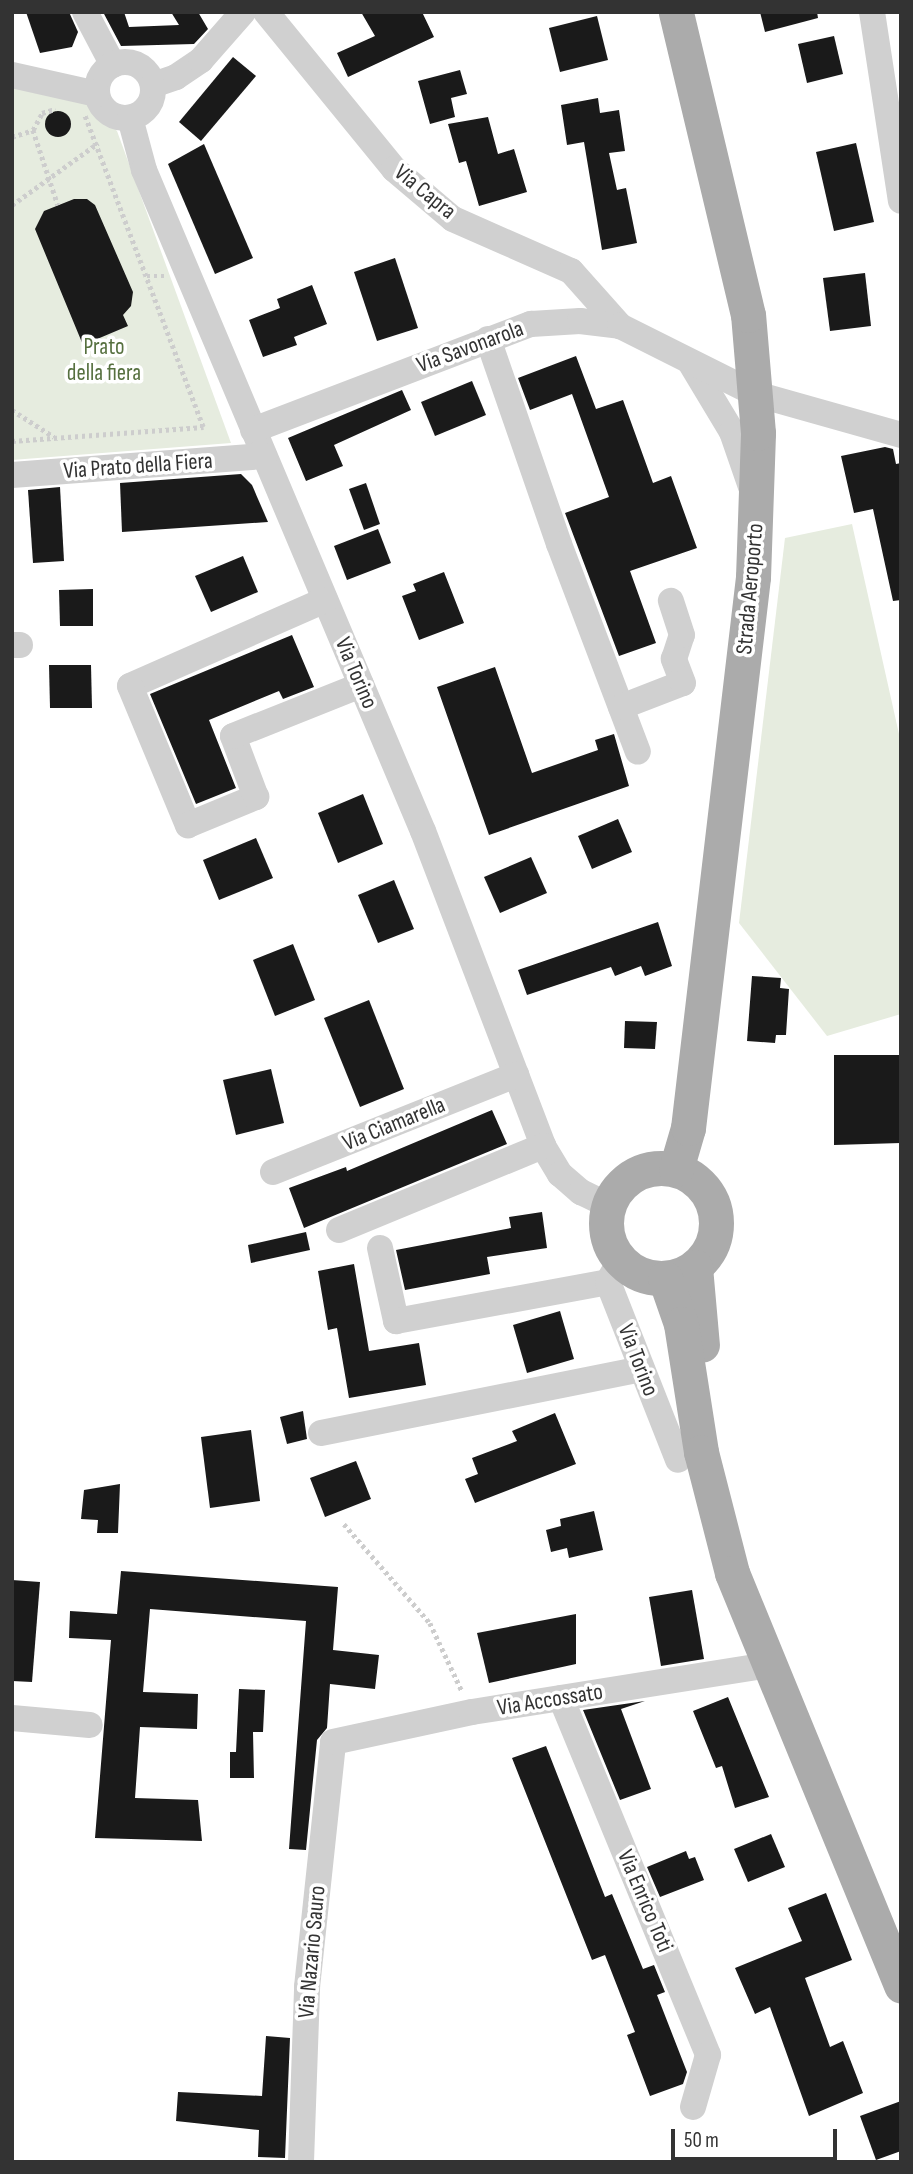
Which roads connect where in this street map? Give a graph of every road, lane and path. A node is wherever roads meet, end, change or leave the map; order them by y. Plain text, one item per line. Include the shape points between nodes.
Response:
1 (85, 12) edge
2 (266, 12) edge
3 (676, 12) edge
4 (872, 12) edge
5 (234, 16) edge
6 (889, 36) edge
7 (113, 65) junction
8 (12, 75) edge
9 (153, 85) junction
10 (96, 94) junction
11 (34, 104) dead end
12 (57, 108) junction
13 (67, 111) dead end
14 (77, 114) dead end
15 (130, 118) junction
16 (33, 130) junction
17 (12, 137) edge
18 (98, 143) junction
19 (49, 179) junction
20 (900, 196) edge
21 (12, 205) edge
22 (58, 205) dead end
23 (620, 326) junction
24 (488, 339) junction
25 (689, 360) junction
26 (756, 394) junction
27 (12, 410) edge
28 (253, 430) junction
29 (901, 435) edge
30 (55, 437) junction
31 (12, 440) edge
32 (264, 456) junction
33 (12, 475) edge
34 (758, 506) junction
35 (325, 600) junction
36 (671, 601) dead end
37 (361, 685) junction
38 (621, 707) junction
39 (638, 752) dead end
40 (516, 1075) junction
41 (543, 1146) junction
42 (676, 1169) junction
43 (273, 1172) dead end
44 (608, 1205) junction
45 (339, 1230) dead end
46 (380, 1248) dead end
47 (614, 1271) junction
48 (680, 1272) junction
49 (642, 1369) junction
50 (321, 1433) dead end
51 (678, 1460) dead end
52 (345, 1524) dead end
53 (769, 1665) junction
54 (561, 1699) junction
55 (472, 1712) junction
56 (12, 1718) edge
57 (90, 1726) dead end
58 (333, 1742) joint
59 (901, 1925) edge
60 (901, 1986) edge
61 (693, 2107) dead end
62 (301, 2162) edge

1 - 7 street
2 - 23 street, Via Capra via 394,169 453,219 570,271
3 - 26 main road, Strada Aeroporto via 748,315
4 - 6 street
5 - 9 street via 187,71
6 - 20 street
7 - 9 street via 138,65
7 - 10 street via 100,77
8 - 10 street
9 - 15 street via 146,110
10 - 15 street via 112,116
11 - 12 path
12 - 13 path
12 - 16 path via 42,113
14 - 18 path via 87,117
15 - 28 street, Via Torino via 136,150
16 - 17 path
16 - 19 path
18 - 19 path
18 - 30 path via 203,426
19 - 21 path
19 - 22 path
23 - 24 street, Via Savonarola via 580,321 531,324
23 - 25 street, Via Savonarola
24 - 28 street, Via Savonarola
24 - 38 street
25 - 26 street, Via Savonarola
25 - 34 street via 732,432
26 - 29 street, Via Savonarola
26 - 34 main road, Strada Aeroporto
27 - 30 path
28 - 32 street, Via Torino
30 - 31 path
32 - 33 street, Via Prato della Fiera
32 - 35 street, Via Torino
34 - 42 main road, Strada Aeroporto via 688,1128
35 - 37 street, Via Torino
35 - 37 street via 130,686 188,825 256,797 233,737
36 - 38 street via 682,635 674,659 683,683
37 - 40 street, Via Torino
38 - 39 street
40 - 41 street, Via Torino
40 - 43 street, Via Ciamarella
41 - 44 street, Via Torino via 560,1174 581,1192
41 - 45 street
42 - 44 main road via 643,1171 616,1190
42 - 48 main road via 703,1186 716,1216 713,1244
44 - 47 main road via 606,1224
46 - 47 street via 396,1321
47 - 48 main road
47 - 49 street, Via Torino
48 - 53 main road via 681,1324 715,1521
48 - 59 main road via 746,1559
49 - 50 street
49 - 51 street, Via Torino
52 - 55 path via 430,1623
53 - 54 street, Via Accossato
53 - 60 main road
54 - 55 street, Via Accossato
54 - 61 street, Via Enrico Toti via 708,2055
55 - 58 street, Via Accossato
56 - 57 street
58 - 62 street, Via Nazario Sauro via 307,1987

